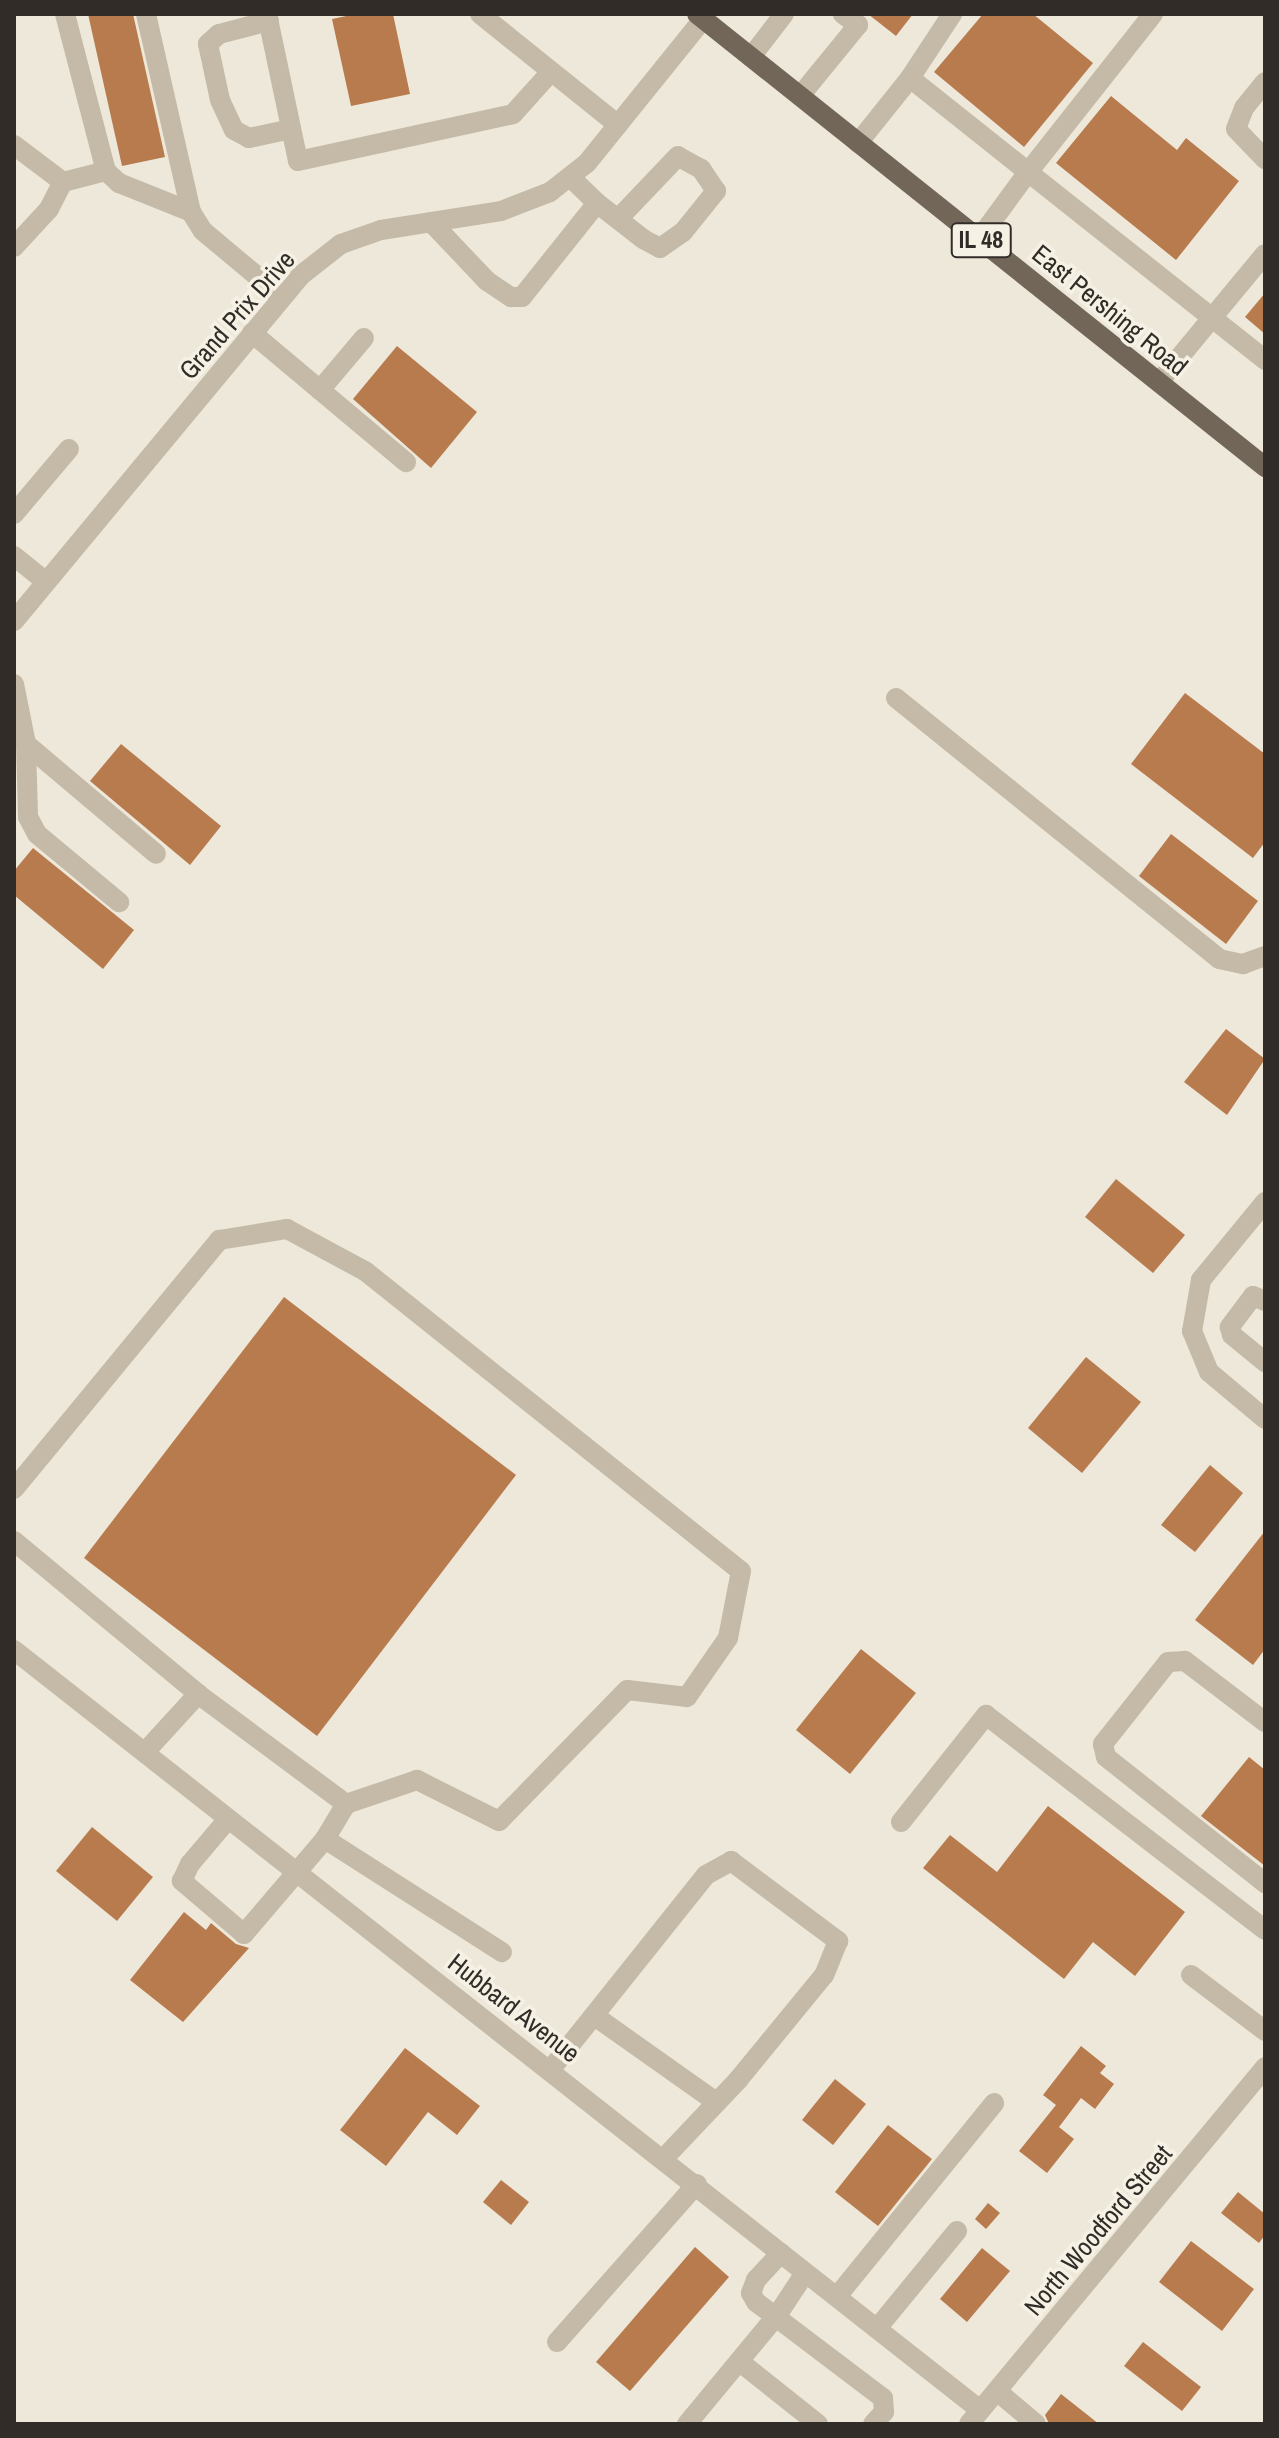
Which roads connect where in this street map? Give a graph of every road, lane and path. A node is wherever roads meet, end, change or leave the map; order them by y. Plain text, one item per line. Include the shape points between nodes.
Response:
1 (65, 14) edge
2 (146, 14) edge
3 (480, 14) edge
4 (784, 14) edge
5 (843, 14) edge
6 (952, 14) edge
7 (1153, 14) edge
8 (700, 17) edge
9 (268, 18) edge
10 (751, 57) junction
11 (549, 74) junction
12 (910, 78) junction
13 (1265, 82) edge
14 (800, 96) junction
15 (618, 125) junction
16 (291, 129) junction
17 (858, 143) junction
18 (14, 145) edge
19 (1265, 159) edge
20 (106, 171) junction
21 (1028, 172) junction
22 (570, 177) junction
23 (63, 182) junction
24 (597, 203) junction
25 (191, 212) junction
26 (618, 219) junction
27 (431, 222) junction
28 (979, 239) junction
29 (14, 247) edge
30 (1265, 254) edge
31 (282, 297) junction
32 (1211, 317) junction
33 (252, 333) junction
34 (364, 338) dead end
35 (1265, 360) edge
36 (1159, 382) junction
37 (320, 390) junction
38 (69, 449) dead end
39 (406, 462) dead end
40 (1265, 465) edge
41 (14, 514) edge
42 (14, 556) edge
43 (46, 582) junction
44 (14, 621) edge
45 (14, 684) edge
46 (896, 698) dead end
47 (26, 744) junction
48 (156, 854) dead end
49 (119, 902) dead end
50 (1265, 956) edge
51 (1265, 1202) edge
52 (1265, 1301) edge
53 (1265, 1362) edge
54 (1265, 1419) edge
55 (14, 1489) edge
56 (14, 1541) edge
57 (14, 1650) edge
58 (198, 1694) junction
59 (1265, 1722) edge
60 (145, 1752) junction
61 (346, 1804) junction
62 (228, 1819) junction
63 (901, 1822) dead end
64 (325, 1839) junction
65 (298, 1872) junction
66 (1265, 1883) edge
67 (1265, 1930) edge
68 (502, 1952) dead end
69 (1191, 1975) dead end
70 (596, 2017) junction
71 (1265, 2031) edge
72 (551, 2069) junction
73 (1262, 2078) edge
74 (716, 2102) junction
75 (994, 2103) dead end
76 (663, 2159) junction
77 (697, 2184) junction
78 (957, 2231) dead end
79 (781, 2253) junction
80 (805, 2273) junction
81 (839, 2294) junction
82 (778, 2314) junction
83 (879, 2326) junction
84 (557, 2342) dead end
85 (740, 2362) junction
86 (997, 2391) junction
87 (974, 2417) edge
88 (687, 2424) edge
89 (818, 2424) edge
90 (873, 2424) edge
91 (1036, 2424) edge

1 - 20 street
2 - 25 street
3 - 11 street
4 - 10 street
5 - 14 street via 858,25
6 - 12 street
7 - 21 street
8 - 10 main road, East Pershing Road / IL 48
8 - 15 street, Grand Prix Drive
9 - 16 street
9 - 16 street via 219,34 208,44 234,130 249,138
10 - 14 main road, East Pershing Road / IL 48
11 - 15 street
11 - 16 street via 513,114 298,161
12 - 17 street
12 - 21 street
13 - 19 street via 1244,108 1236,129
14 - 17 main road, East Pershing Road / IL 48
15 - 22 street, Grand Prix Drive
17 - 28 main road, East Pershing Road / IL 48
18 - 23 street
20 - 23 street
20 - 25 street via 119,183
21 - 28 street
21 - 32 street
22 - 24 street
22 - 27 street, Grand Prix Drive via 550,192 501,211
23 - 29 street via 49,209
24 - 26 street
24 - 27 street via 522,297 511,297 487,281
25 - 31 street via 203,231
26 - 26 street via 660,248 683,232 716,191 701,169 678,156
27 - 31 street, Grand Prix Drive via 341,244
28 - 36 main road, East Pershing Road / IL 48
30 - 32 street
31 - 33 street, Grand Prix Drive
32 - 35 street
32 - 36 street
33 - 37 street
33 - 43 street, Grand Prix Drive
34 - 37 street
36 - 40 main road, East Pershing Road / IL 48
37 - 39 street
38 - 41 street
42 - 43 street
43 - 44 street, Grand Prix Drive
45 - 47 street
46 - 50 street via 1219,959 1243,964
47 - 48 street
47 - 49 street via 24,787 37,834
51 - 54 street via 1201,1280 1192,1331 1209,1372
52 - 53 street via 1253,1296 1230,1327 1232,1335
55 - 61 street via 219,1240 287,1229 365,1271 741,1571 728,1638 687,1697 627,1690 499,1821 417,1780
56 - 58 street
57 - 60 street, Hubbard Avenue
58 - 60 street
58 - 61 street
59 - 66 street via 1185,1661 1168,1662 1103,1744 1106,1757
60 - 62 street, Hubbard Avenue
61 - 64 street
62 - 65 street, Hubbard Avenue
62 - 65 street via 182,1881 244,1934
63 - 67 street via 986,1715
64 - 65 street
64 - 68 street
65 - 72 street, Hubbard Avenue
69 - 71 street
70 - 72 street
70 - 74 street
70 - 74 street via 706,1875 731,1861 765,1882 838,1941 824,1975
72 - 76 street, Hubbard Avenue
73 - 86 street, North Woodford Street
74 - 76 street
75 - 81 street
76 - 77 street, Hubbard Avenue
77 - 79 street, Hubbard Avenue
77 - 84 street
78 - 83 street
79 - 80 street, Hubbard Avenue
79 - 82 street via 751,2293 756,2302
80 - 81 street, Hubbard Avenue
80 - 82 street
81 - 83 street, Hubbard Avenue
82 - 85 street
82 - 90 street via 883,2398 884,2412
83 - 87 street, Hubbard Avenue
85 - 88 street
85 - 89 street
86 - 87 street, North Woodford Street
86 - 91 street

